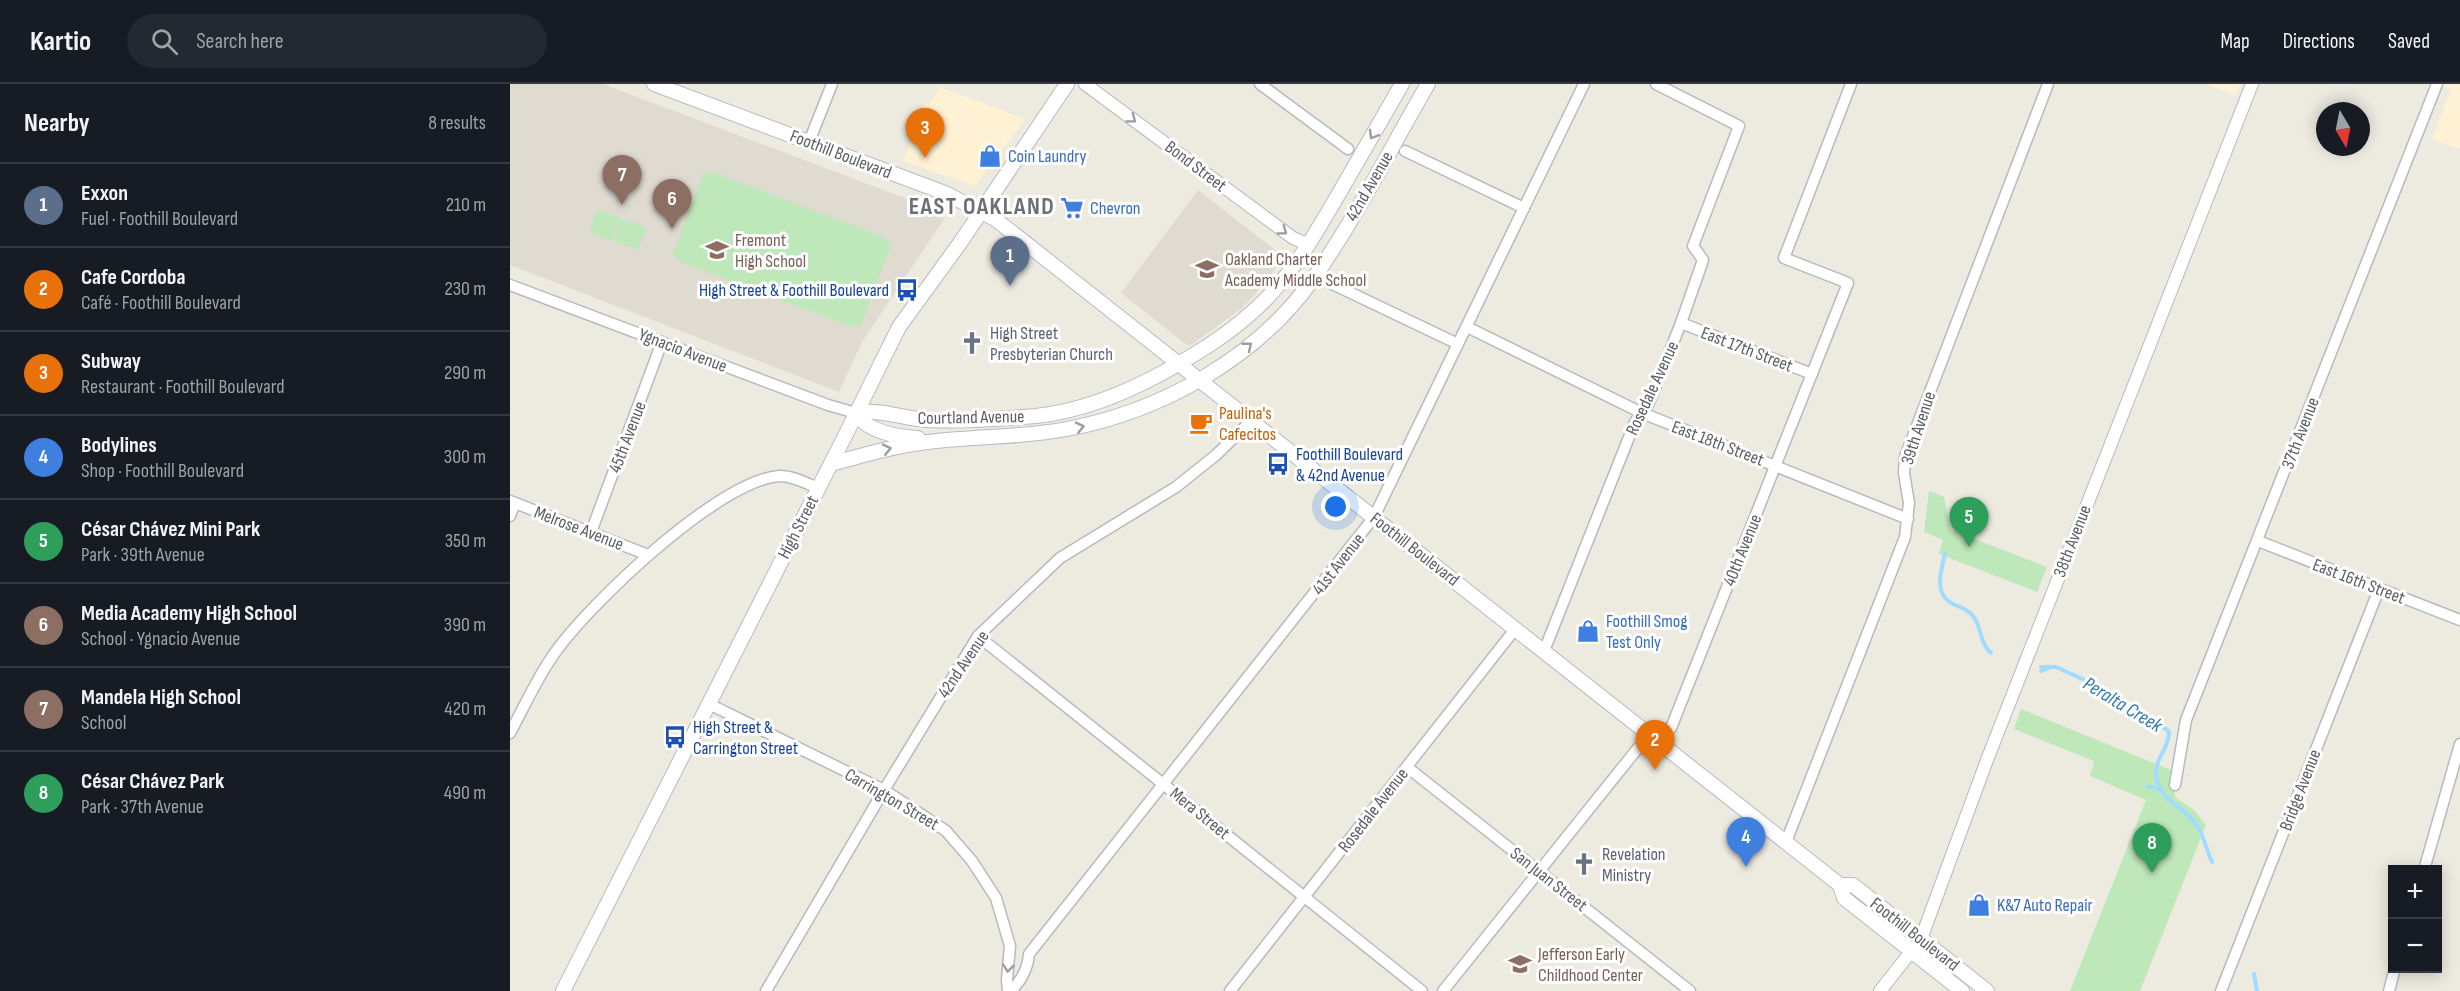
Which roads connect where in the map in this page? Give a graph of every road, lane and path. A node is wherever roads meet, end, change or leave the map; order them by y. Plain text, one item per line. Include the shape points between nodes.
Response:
1 (654, 84) edge
2 (832, 84) edge
3 (1067, 84) edge
4 (1085, 84) edge
5 (1260, 84) edge
6 (1402, 84) edge
7 (1417, 84) edge
8 (1428, 84) edge
9 (1584, 84) edge
10 (1656, 84) edge
11 (1851, 84) edge
12 (2048, 84) edge
13 (2252, 84) edge
14 (2437, 84) edge
15 (1415, 107) junction
16 (809, 142) junction
17 (1348, 149) dead end
18 (1405, 151) dead end
19 (1524, 208) junction
20 (981, 210) junction
21 (1346, 227) junction
22 (1309, 245) junction
23 (1328, 282) dead end
24 (510, 285) edge
25 (1682, 323) junction
26 (1467, 327) junction
27 (663, 342) junction
28 (1458, 344) junction
29 (1180, 363) junction
30 (1812, 374) junction
31 (1200, 379) junction
32 (856, 413) junction
33 (1642, 413) junction
34 (1252, 420) junction
35 (952, 440) junction
36 (831, 464) junction
37 (1776, 465) junction
38 (818, 488) junction
39 (512, 502) edge
40 (510, 516) edge
41 (1374, 517) junction
42 (1908, 519) junction
43 (591, 532) junction
44 (2258, 541) junction
45 (648, 555) junction
46 (2379, 589) junction
47 (2460, 620) edge
48 (1516, 628) junction
49 (978, 636) junction
50 (1544, 651) junction
51 (709, 704) junction
52 (510, 733) edge
53 (1654, 738) junction
54 (2460, 744) edge
55 (1407, 767) junction
56 (1164, 784) junction
57 (2175, 785) dead end
58 (884, 790) junction
59 (1786, 842) junction
60 (2425, 865) edge
61 (1540, 871) junction
62 (1840, 885) junction
63 (1304, 897) junction
64 (1921, 939) junction
65 (1010, 946) junction
66 (1911, 952) junction
67 (1029, 954) junction
68 (2394, 973) edge
69 (563, 991) edge
70 (766, 991) edge
71 (1009, 991) edge
72 (1230, 991) edge
73 (1422, 991) edge
74 (1443, 991) edge
75 (1690, 991) edge
76 (1880, 991) edge
77 (1962, 991) edge
78 (1987, 991) edge
79 (2221, 991) edge
80 (2389, 991) edge

1 - 16 main road, Foothill Boulevard
2 - 16 street
3 - 20 main road, High Street
4 -> 22 street, Bond Street via 1293,238
5 - 17 street
6 -> 22 main road, 42nd Avenue
7 - 15 main road
8 - 15 main road, 42nd Avenue
9 - 19 street, 41st Avenue
10 - 25 street, Rosedale Avenue via 1739,126 1693,246 1703,260
11 - 30 street, 40th Avenue via 1784,258 1848,283
12 - 42 street, 39th Avenue via 1905,458
13 - 64 street, 38th Avenue via 1987,760
14 - 44 street, 37th Avenue
15 - 21 main road, 42nd Avenue
16 - 20 main road, Foothill Boulevard
18 - 19 street
19 - 26 street, 41st Avenue
20 - 29 main road, Foothill Boulevard
20 - 32 main road, High Street via 899,327
21 - 22 main road via 1324,245
31 -> 21 main road, 42nd Avenue via 1236,356 1274,323 1313,279
22 - 29 main road, 42nd Avenue via 1263,302 1219,339
23 - 28 street
24 - 27 street, Ygnacio Avenue
25 - 30 street, East 17th Street
25 - 33 street, Rosedale Avenue
26 - 28 street, 41st Avenue
26 - 33 street, East 18th Street
27 - 32 street, Ygnacio Avenue
27 - 43 street, 45th Avenue
28 - 41 street, 41st Avenue
29 - 31 main road, Foothill Boulevard
29 - 32 main road, Courtland Avenue via 1111,398 1039,416 930,421 866,411
30 - 37 street, 40th Avenue
31 - 34 main road, Foothill Boulevard
35 -> 31 main road, Courtland Avenue via 1042,434 1094,423 1142,408
32 - 35 main road, Courtland Avenue via 860,420 887,432 909,438
32 - 36 main road, High Street
33 - 37 street, East 18th Street
33 - 50 street, Rosedale Avenue via 1635,422
34 - 41 main road, Foothill Boulevard
34 - 49 street, 42nd Avenue via 1176,488 1060,558
36 -> 35 main road, Courtland Avenue via 891,448
36 - 38 main road, High Street
37 - 42 street, East 18th Street
37 - 53 street, 40th Avenue via 1671,728
38 - 45 street via 793,477 767,478 707,509
38 - 51 main road, High Street
39 - 40 street
39 - 43 street, Melrose Avenue
41 - 48 main road, Foothill Boulevard
41 - 56 street, 41st Avenue
42 - 59 street, 39th Avenue via 1905,537
43 - 45 street, Melrose Avenue
44 - 46 street, East 16th Street
44 - 57 street, 37th Avenue via 2186,720
45 - 52 street via 555,653
46 - 47 street, East 16th Street
46 - 79 street, Bridge Avenue
48 - 50 main road, Foothill Boulevard
48 - 55 street, Rosedale Avenue
49 - 56 street, Mera Street
49 - 58 street, 42nd Avenue
50 - 53 main road, Foothill Boulevard
51 - 58 street, Carrington Street
51 - 69 main road, High Street
53 - 59 main road, Foothill Boulevard
53 - 61 street, 40th Avenue via 1638,748
54 - 60 street
55 - 61 street, San Juan Street
55 - 63 street, Rosedale Avenue
56 - 63 street, Mera Street
56 - 67 street, 41st Avenue
58 - 65 street, Carrington Street via 946,831 972,861 996,898
58 - 70 street, 42nd Avenue
59 - 62 main road, Foothill Boulevard
61 - 74 street, 40th Avenue
61 - 75 street, San Juan Street
62 - 64 main road, Foothill Boulevard via 1853,885
62 - 66 main road, Foothill Boulevard via 1844,898
63 - 72 street, Rosedale Avenue
63 - 73 street, Mera Street
64 - 66 street, 38th Avenue
64 - 78 main road, Foothill Boulevard
65 - 67 street
65 -> 71 street, Carrington Street via 1006,979
66 - 76 street, 38th Avenue
66 - 77 main road, Foothill Boulevard
67 - 71 street, 41st Avenue via 1018,983
68 - 80 street

